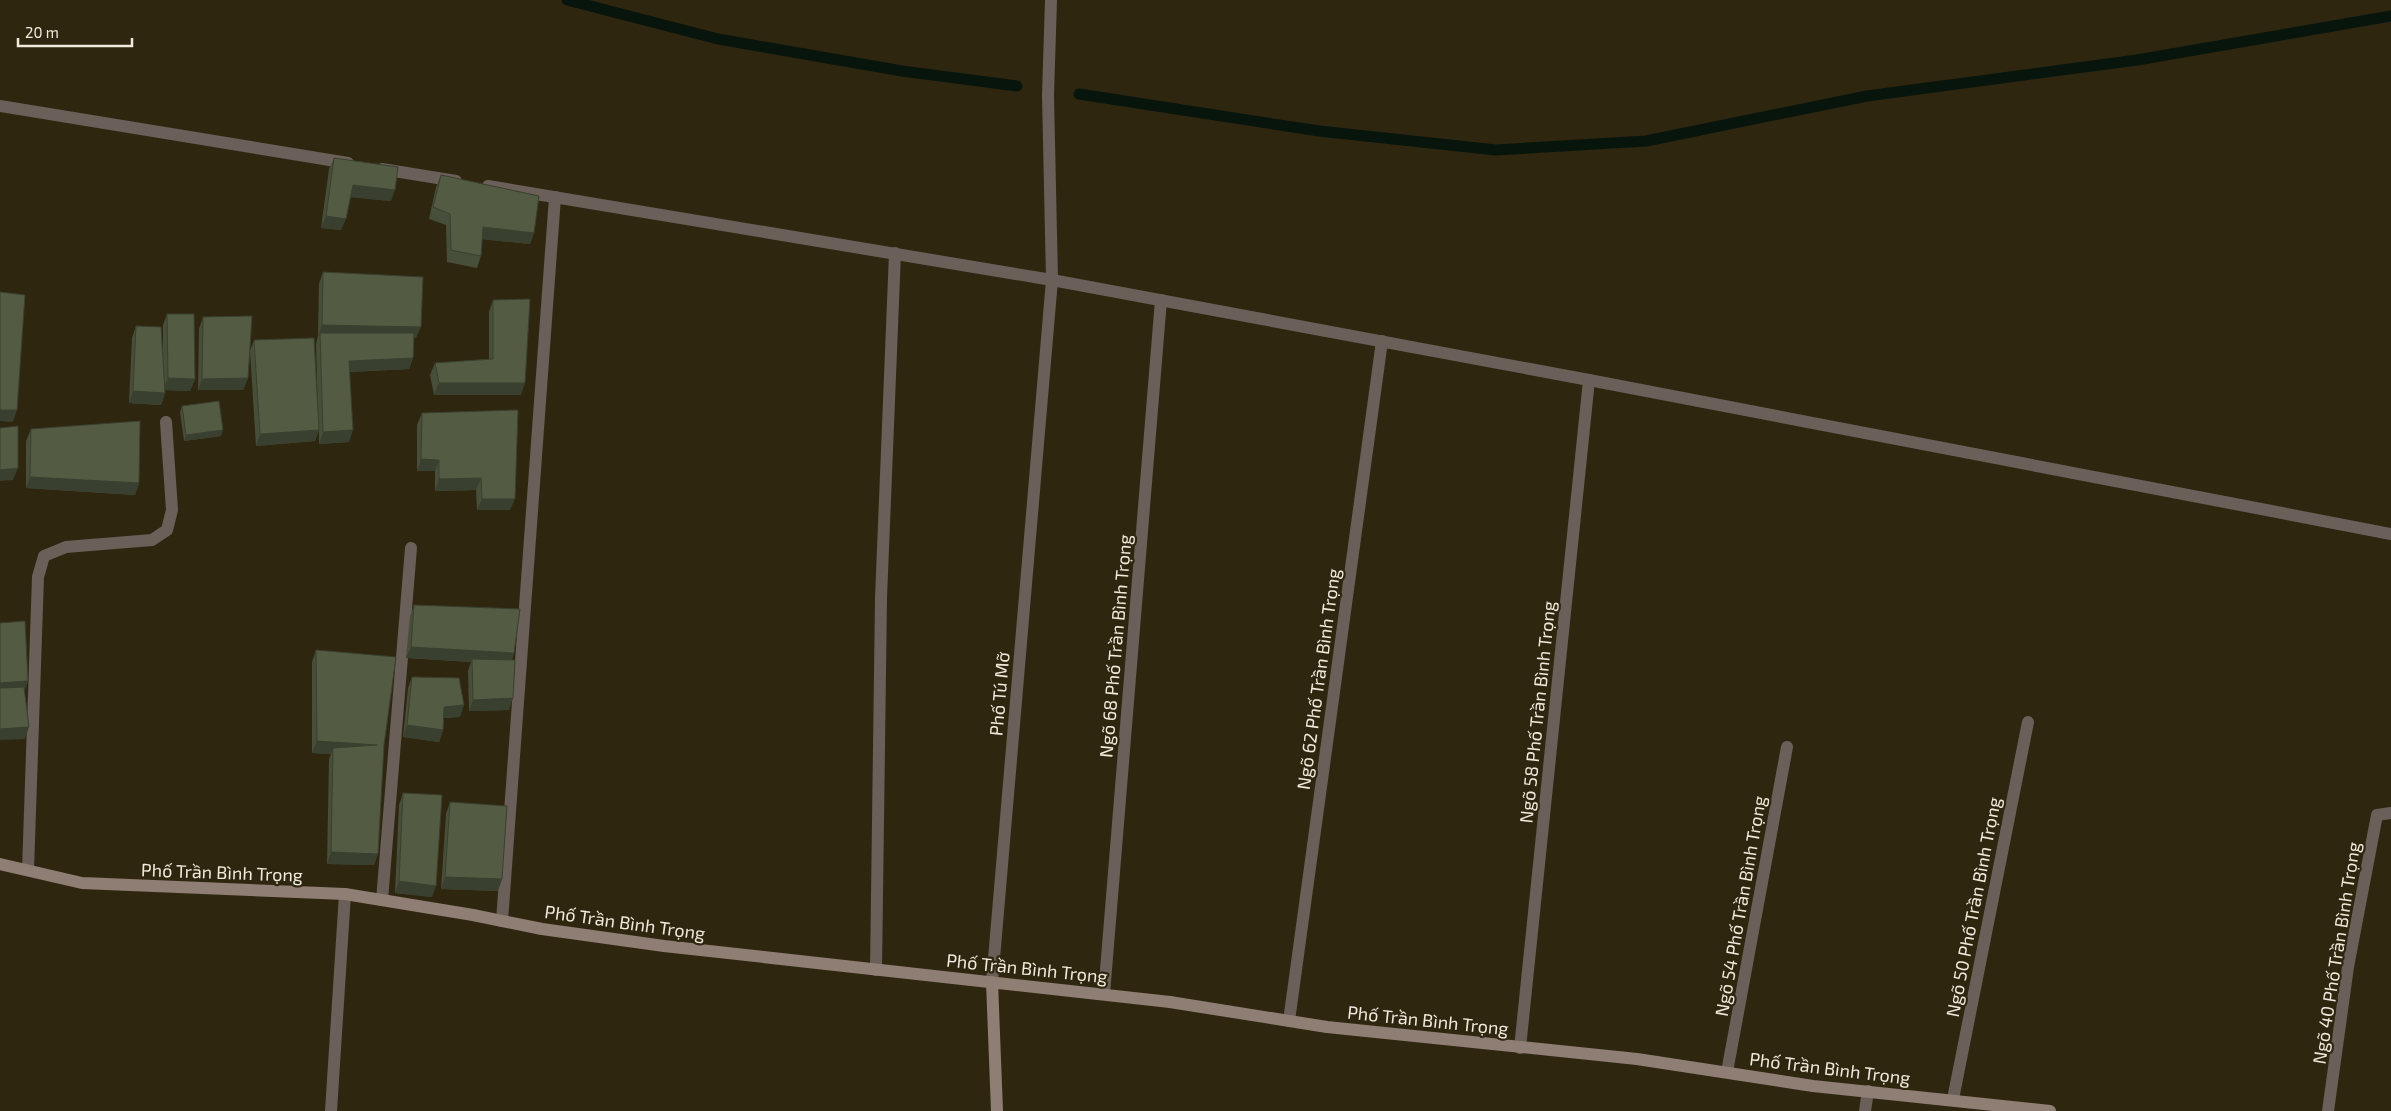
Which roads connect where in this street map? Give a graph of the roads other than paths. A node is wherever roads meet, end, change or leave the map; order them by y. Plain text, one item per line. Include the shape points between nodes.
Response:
1 (1051, 0) edge
2 (0, 106) edge
3 (555, 197) junction
4 (895, 254) junction
5 (1052, 280) junction
6 (1161, 300) junction
7 (1382, 341) junction
8 (1589, 380) junction
9 (166, 422) dead end
10 (2391, 534) edge
11 (411, 548) dead end
12 (2028, 722) dead end
13 (1787, 747) dead end
14 (2391, 813) edge
15 (0, 864) edge
16 (28, 870) junction
17 (345, 894) junction
18 (382, 900) junction
19 (502, 921) junction
20 (876, 970) junction
21 (992, 982) junction
22 (1104, 994) junction
23 (1289, 1021) junction
24 (1520, 1048) junction
25 (1727, 1072) junction
26 (1868, 1091) junction
27 (1953, 1099) junction
28 (2013, 1109) edge
29 (330, 1111) edge
30 (997, 1111) edge
31 (1865, 1111) edge
32 (2050, 1111) edge
33 (2328, 1111) edge

1 - 5 street, Phố Tú Mỡ via 1048,95
2 - 3 street
3 - 4 street
3 - 19 street
4 - 5 street
4 - 20 street via 881,598
5 - 6 street
5 - 21 street, Phố Tú Mỡ
6 - 7 street
6 - 22 street, Ngõ 68 Phố Trần Bình Trọng
7 - 8 street
7 - 23 street, Ngõ 62 Phố Trần Bình Trọng
8 - 10 street
8 - 24 street, Ngõ 58 Phố Trần Bình Trọng
9 - 16 street via 172,510 167,530 152,540 66,547 44,556 38,577
11 - 18 street
12 - 27 street, Ngõ 50 Phố Trần Bình Trọng
13 - 25 street, Ngõ 54 Phố Trần Bình Trọng
14 - 33 street, Ngõ 40 Phố Trần Bình Trọng via 2377,815 2348,967
15 - 16 main road, Phố Trần Bình Trọng
16 - 17 main road, Phố Trần Bình Trọng via 82,883
17 - 18 main road, Phố Trần Bình Trọng
17 - 29 street
18 - 19 main road, Phố Trần Bình Trọng
19 - 20 main road, Phố Trần Bình Trọng via 664,946
20 - 21 main road, Phố Trần Bình Trọng
21 - 22 main road, Phố Trần Bình Trọng
21 - 30 main road, Phố Tú Mỡ
22 - 23 main road, Phố Trần Bình Trọng
23 - 24 main road, Phố Trần Bình Trọng
24 - 25 main road, Phố Trần Bình Trọng via 1637,1059
25 - 26 main road, Phố Trần Bình Trọng
26 - 27 main road, Phố Trần Bình Trọng
26 - 31 street
27 - 28 main road, Phố Trần Bình Trọng
28 - 32 main road, Phố Trần Bình Trọng

